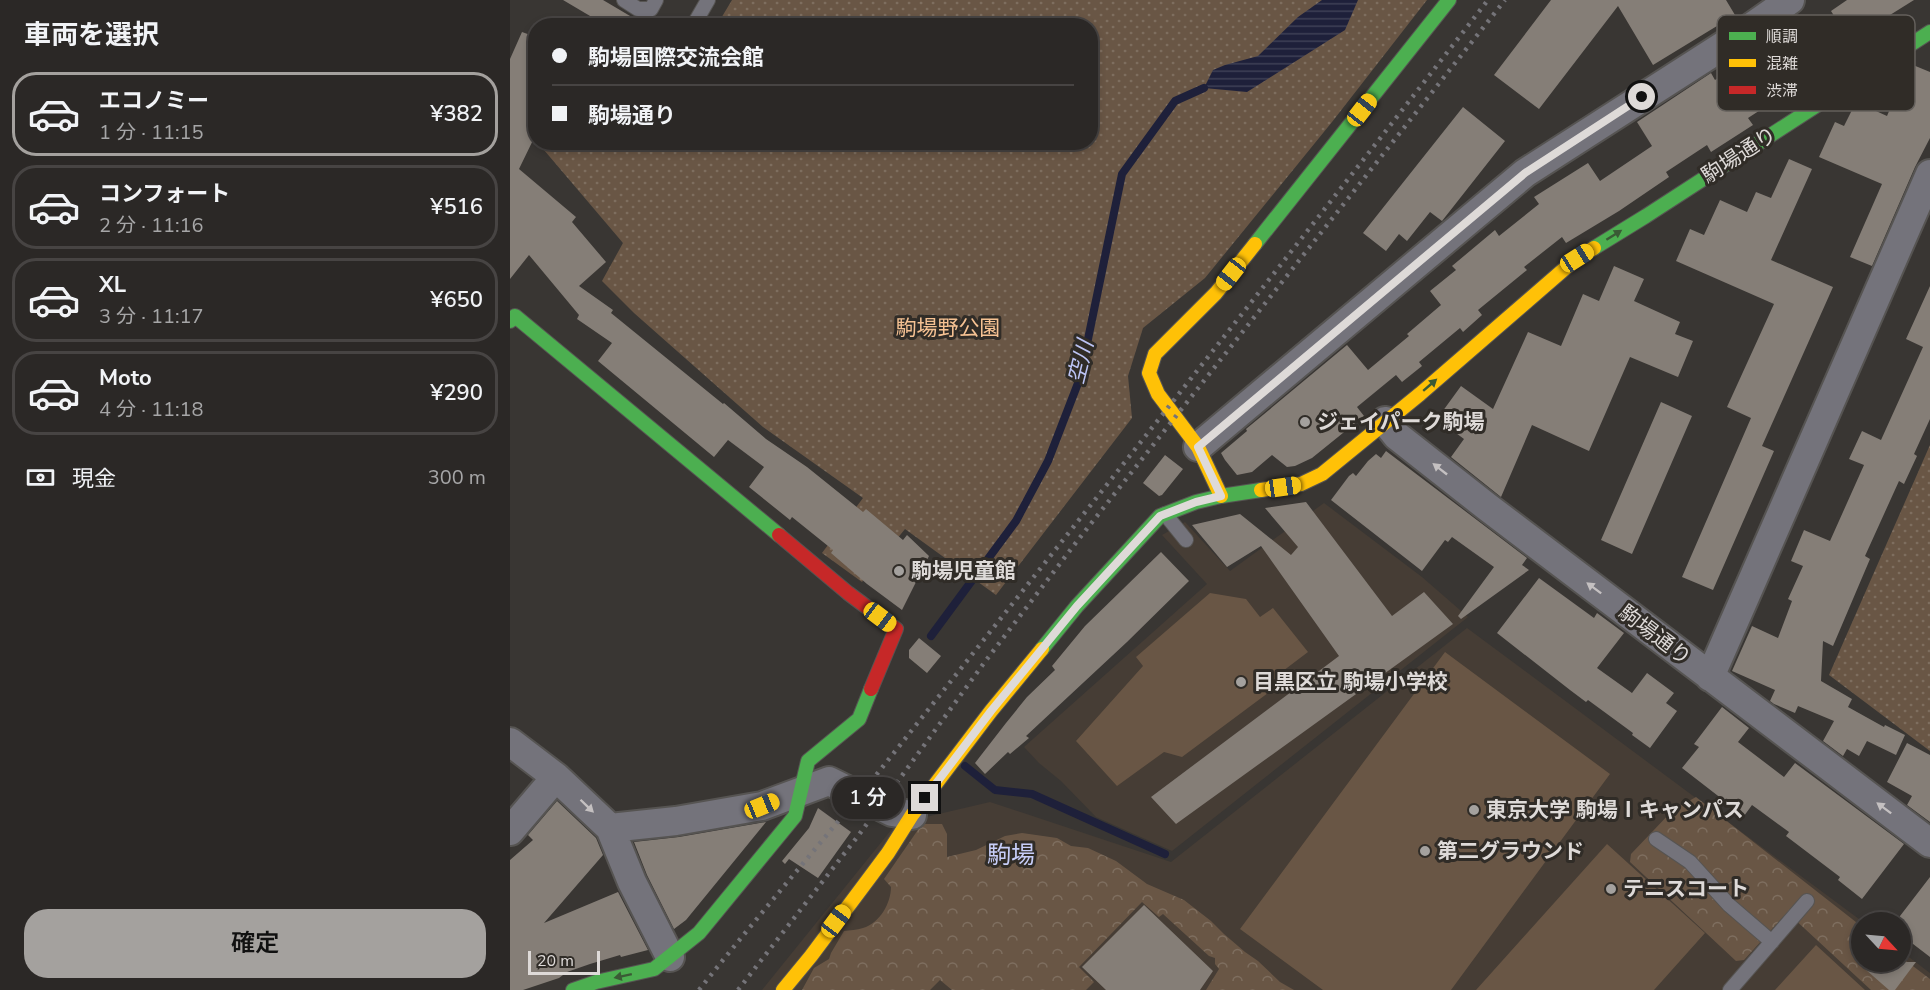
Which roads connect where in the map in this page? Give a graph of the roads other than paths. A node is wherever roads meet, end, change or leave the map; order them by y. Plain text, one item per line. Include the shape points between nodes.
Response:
1 (624, 0) edge
2 (656, 0) edge
3 (708, 0) edge
4 (1449, 0) edge
5 (1791, 0) edge
6 (1769, 15) edge
7 (698, 18) edge
8 (1930, 32) edge
9 (1915, 42) edge
10 (1717, 50) edge
11 (1808, 111) edge
12 (1930, 174) edge
13 (510, 321) edge
14 (1385, 421) junction
15 (1198, 447) junction
16 (1221, 496) junction
17 (1165, 514) junction
18 (1186, 540) dead end
19 (1710, 676) junction
20 (510, 742) edge
21 (556, 777) junction
22 (801, 790) junction
23 (912, 815) junction
24 (610, 828) junction
25 (510, 831) edge
26 (1656, 839) dead end
27 (1930, 843) edge
28 (1807, 901) dead end
29 (1772, 942) junction
30 (670, 957) junction
31 (573, 990) edge
32 (783, 990) edge
33 (1730, 990) edge

1 - 2 lane via 638,9 651,9
3 - 7 lane
4 - 15 street via 1216,293 1155,354 1149,373 1158,394
5 - 6 street
9 -> 8 street, 駒場通り
10 - 15 street via 1525,173
14 -> 11 street, 駒場通り via 1577,258
12 - 19 street
13 - 22 street via 515,316 896,629 859,719 808,760
14 - 16 street, 駒場通り via 1322,474 1301,484
19 -> 14 street, 駒場通り via 1403,441
15 - 16 street
16 - 17 street, 駒場通り
17 - 18 lane
17 - 23 street, 駒場通り via 1131,545 1077,606
27 -> 19 street, 駒場通り
20 - 21 street
21 -> 24 street
21 - 25 street
22 - 23 street via 829,781 892,812
22 - 24 street via 762,806
22 - 30 street via 795,816 699,933
23 - 32 street, 駒場通り
24 - 30 street
26 - 29 lane via 1690,862 1729,905
28 - 29 lane
29 - 33 lane
30 -> 31 street via 654,969

